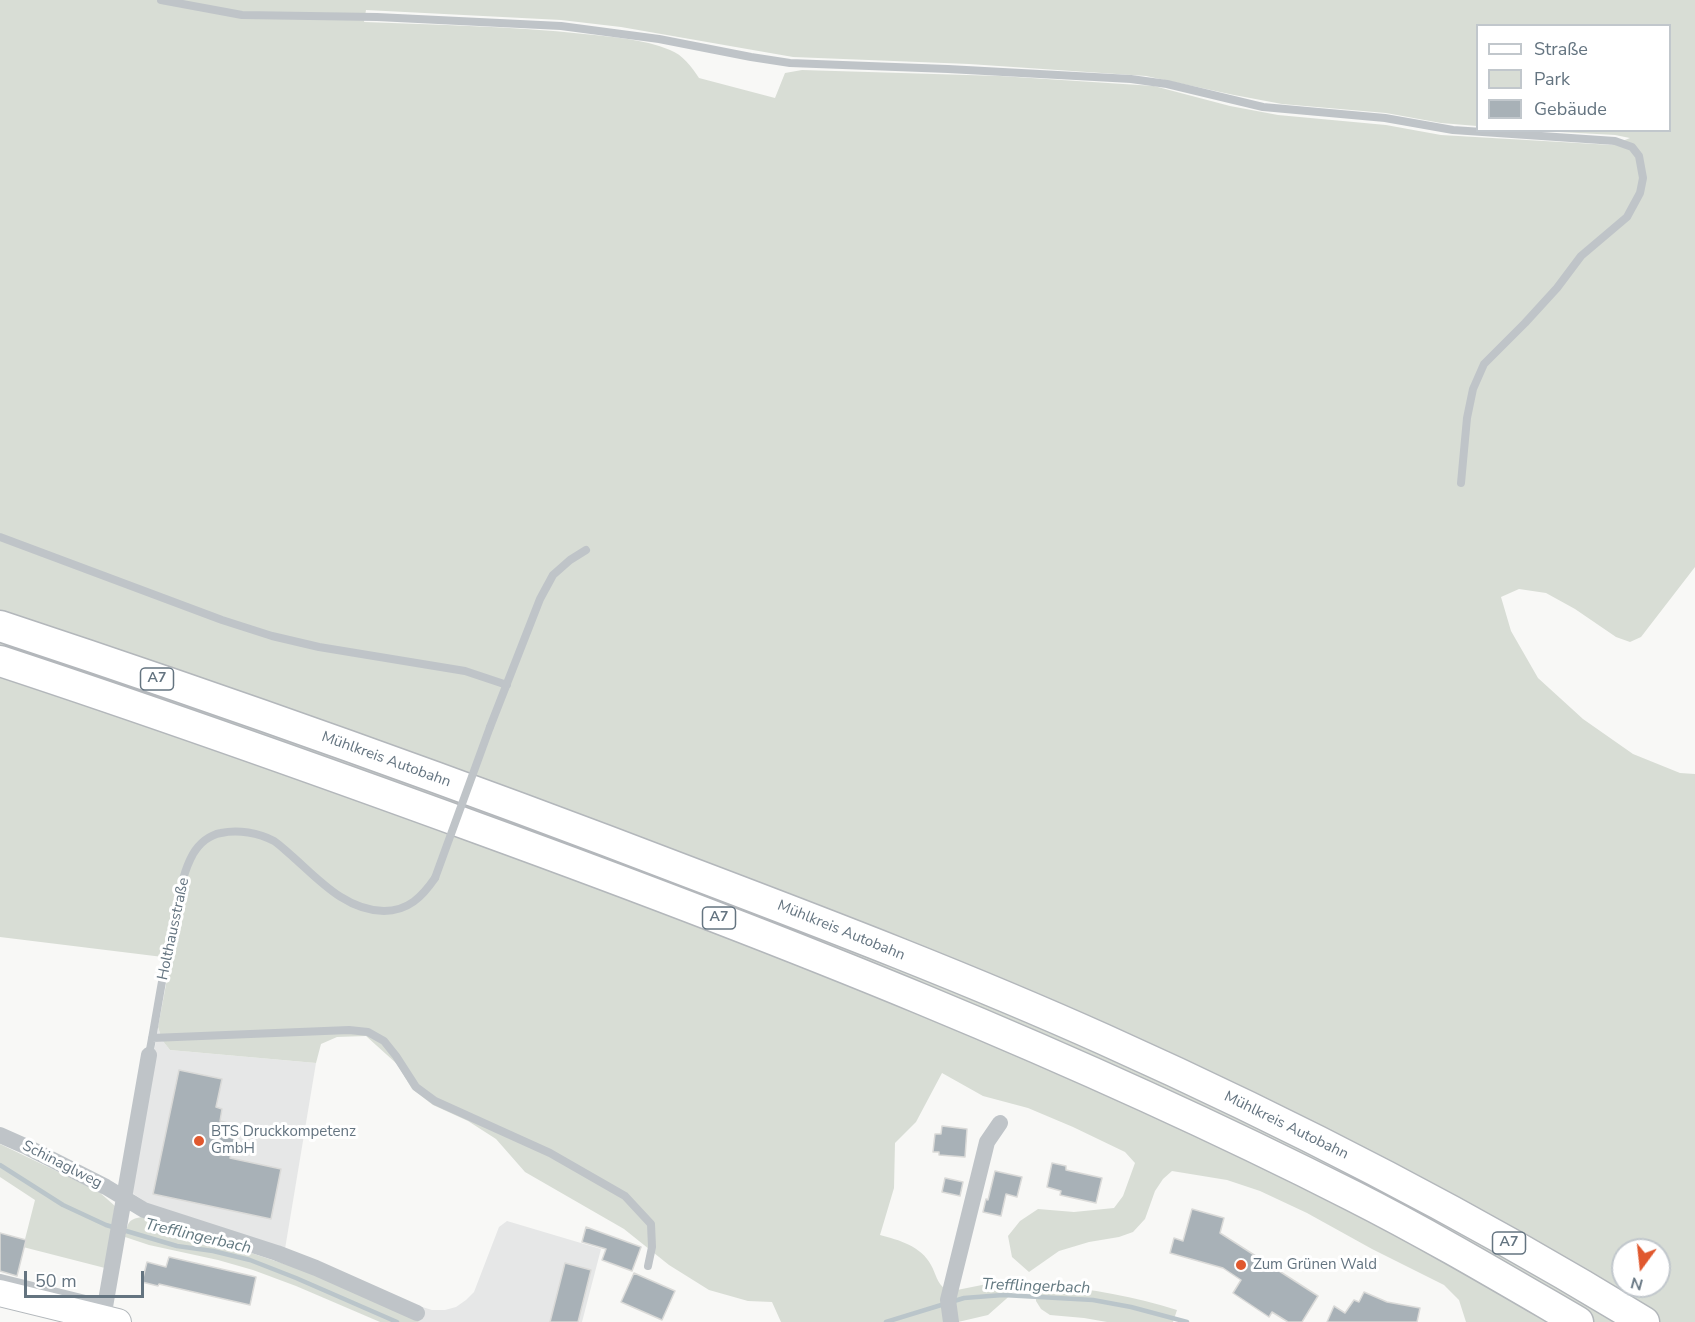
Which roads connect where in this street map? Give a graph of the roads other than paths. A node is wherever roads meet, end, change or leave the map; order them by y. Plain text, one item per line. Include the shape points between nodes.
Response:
1 (161, 0) edge
2 (1476, 132) edge
3 (1482, 132) edge
4 (1461, 483) dead end
5 (0, 537) edge
6 (586, 550) dead end
7 (0, 626) edge
8 (0, 661) edge
9 (507, 685) junction
10 (152, 1038) junction
11 (149, 1055) joint
12 (1000, 1123) dead end
13 (0, 1135) edge
14 (123, 1198) junction
15 (648, 1266) dead end
16 (0, 1278) edge
17 (0, 1293) edge
18 (417, 1313) dead end
19 (109, 1315) edge
20 (951, 1321) edge
21 (1578, 1322) edge
22 (1644, 1322) edge

1 - 2 lane via 242,15 561,26 790,63 1131,79 1263,107 1385,118
3 - 4 lane via 1615,141 1632,147 1640,156 1643,178 1627,218 1581,256 1526,323 1484,364 1467,418
5 - 9 lane via 272,636 465,671
6 - 9 lane, Holthausstraße via 553,575
7 - 22 highway, Mühlkreis Autobahn / A7 via 573,828 918,961 1099,1038 1362,1164
8 - 21 highway, A7 via 555,856 936,1005 1085,1068 1278,1158 1458,1252
9 - 10 lane, Holthausstraße, bridge via 435,878 409,905 392,911 373,911 355,905 337,895 276,842 256,833 220,832 200,843 185,874
10 - 11 lane, Holthausstraße
10 - 15 lane via 368,1032 384,1041 416,1087 435,1101 550,1153 626,1196 651,1224
11 - 14 street, Holthausstraße
12 - 20 street via 987,1142 948,1300
13 - 14 street, Schinaglweg
14 - 18 street via 144,1210 316,1268
14 - 19 street, Holthausstraße
16 - 19 lane
17 - 19 main road

